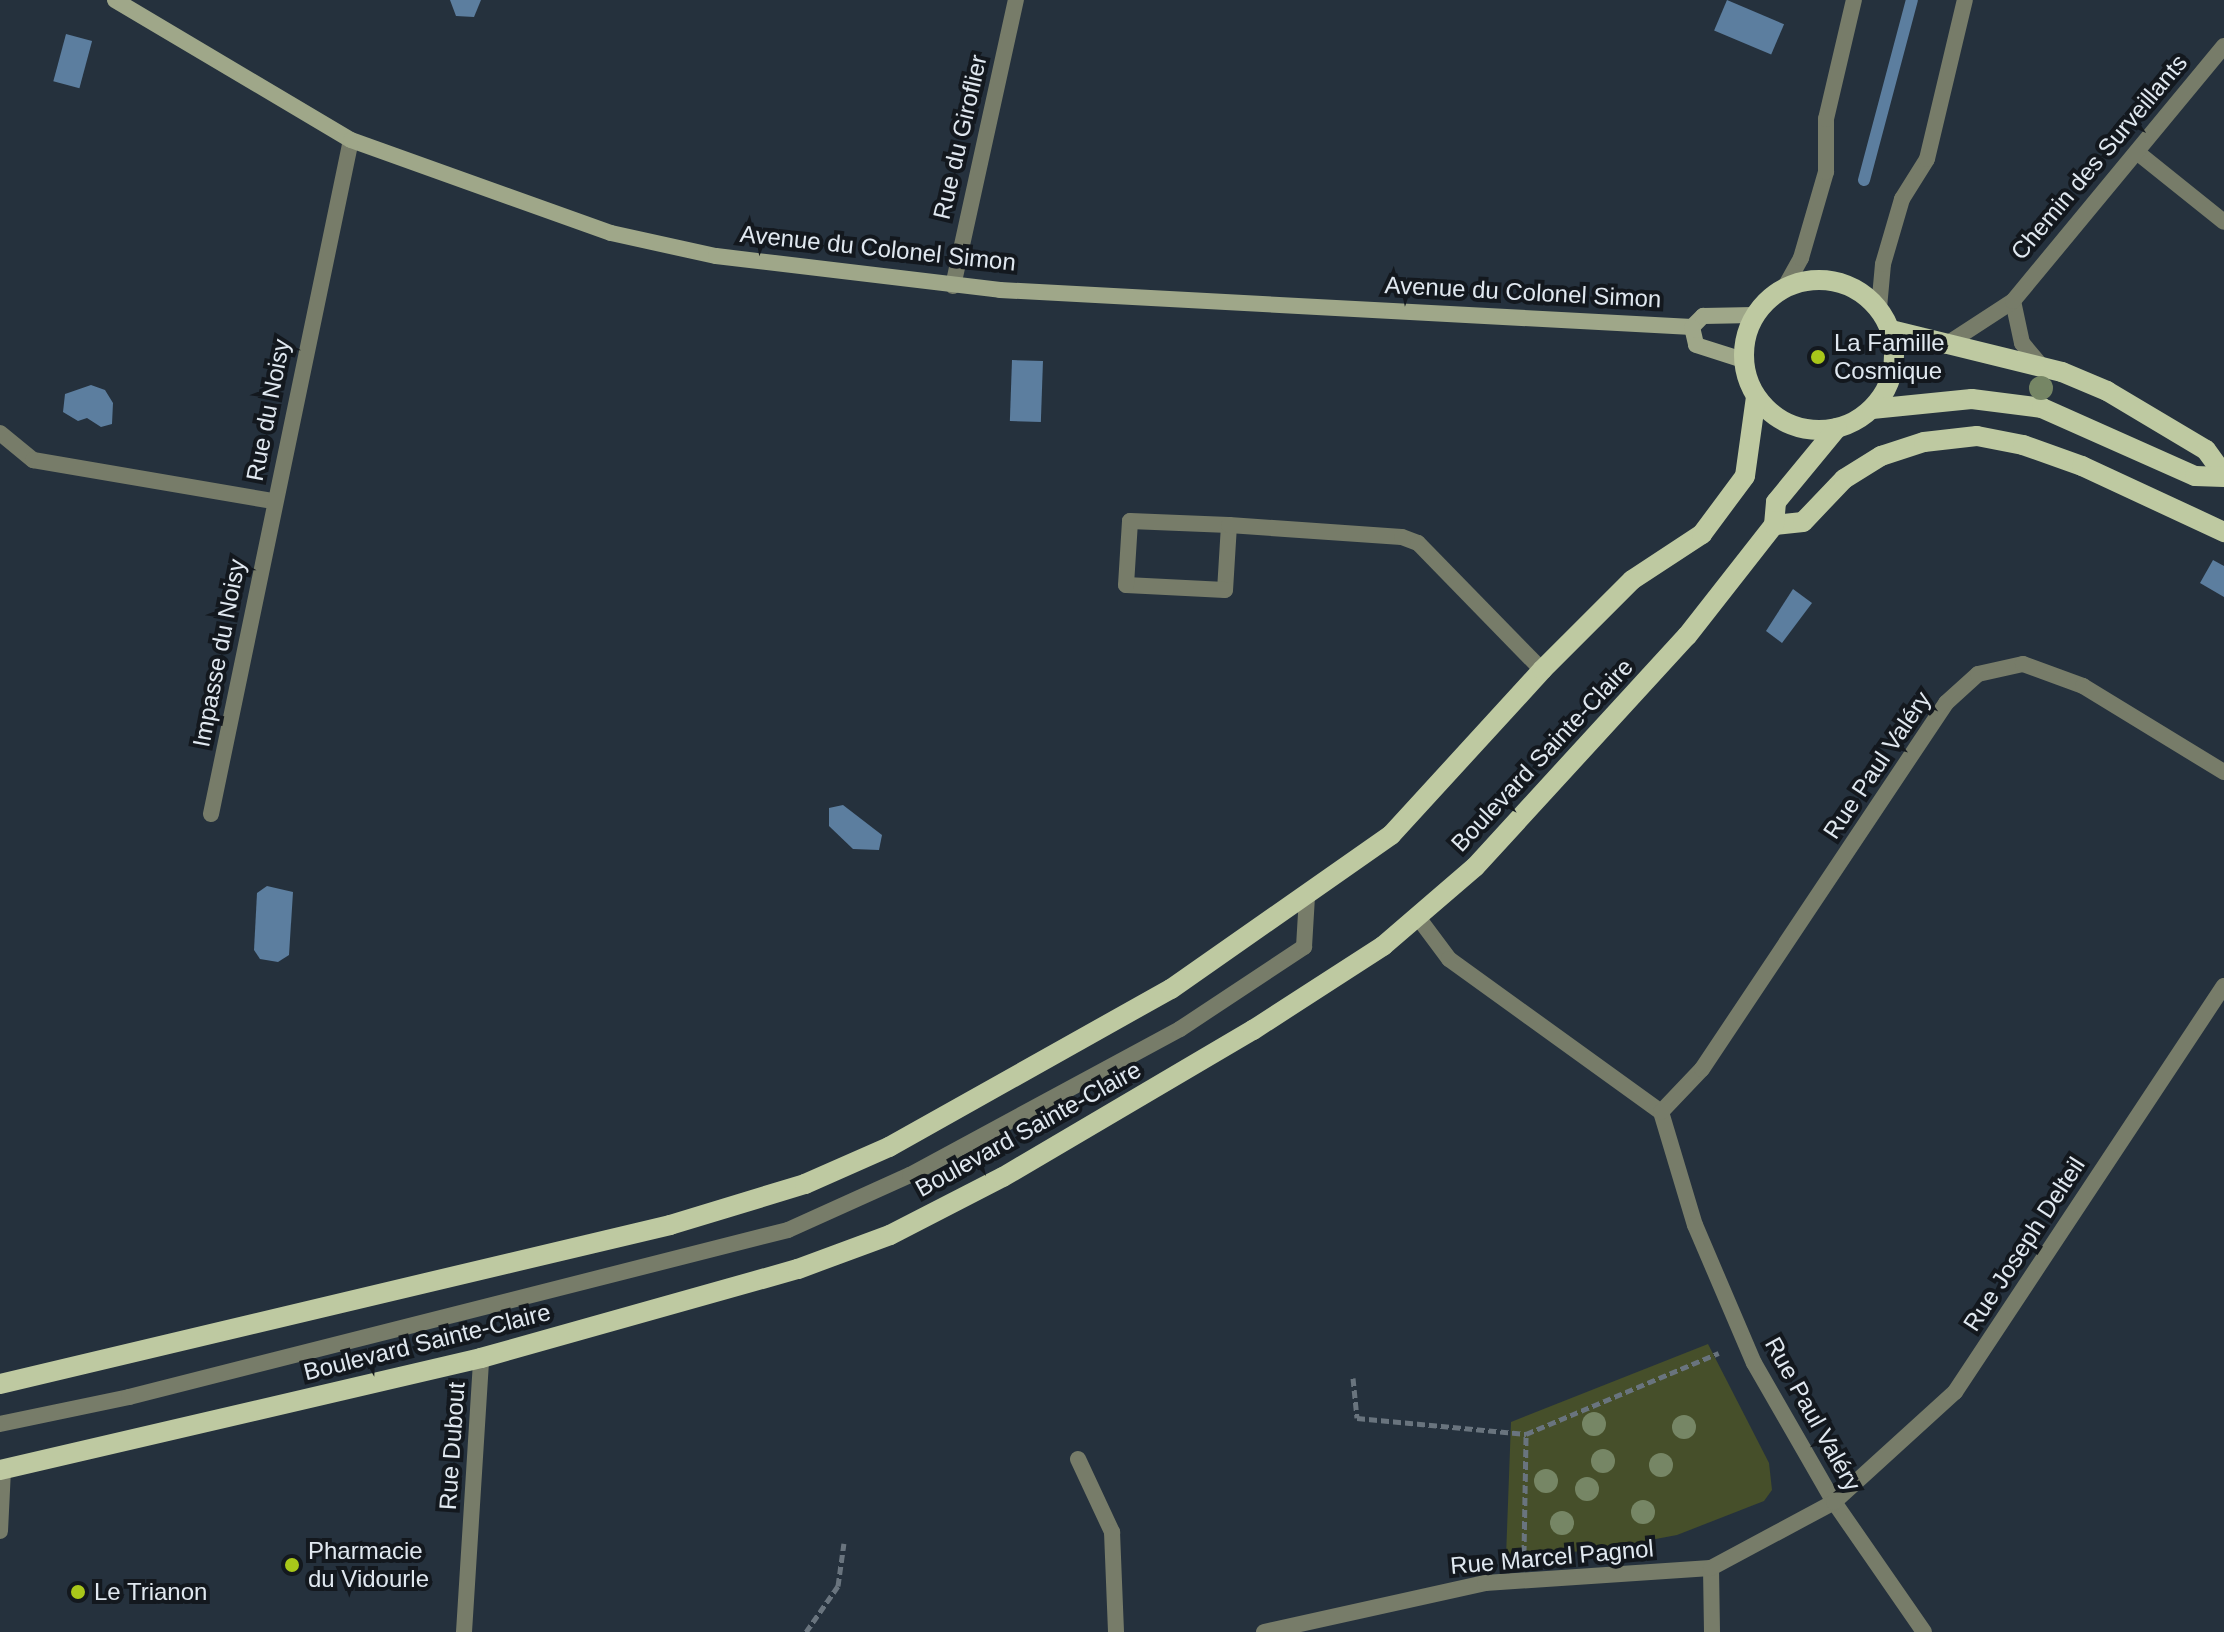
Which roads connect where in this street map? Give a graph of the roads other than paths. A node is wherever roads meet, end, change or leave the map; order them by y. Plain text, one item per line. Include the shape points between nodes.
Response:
1 (115, 0) edge
2 (1016, 0) edge
3 (1854, 0) edge
4 (1965, 0) edge
5 (2224, 46) edge
6 (351, 140) junction
7 (2138, 153) junction
8 (2224, 222) edge
9 (953, 286) junction
10 (1785, 287) junction
11 (2013, 301) junction
12 (1879, 308) junction
13 (1754, 315) junction
14 (1692, 327) junction
15 (1891, 330) junction
16 (1944, 346) junction
17 (1743, 360) junction
18 (2042, 367) junction
19 (1756, 397) junction
20 (1872, 409) junction
21 (1837, 428) junction
22 (0, 433) edge
23 (2224, 476) edge
24 (274, 501) junction
25 (1229, 525) junction
26 (1774, 525) junction
27 (2224, 532) edge
28 (1542, 670) junction
29 (2224, 772) edge
30 (211, 814) dead end
31 (1307, 896) junction
32 (1417, 916) junction
33 (2224, 986) edge
34 (1661, 1112) junction
35 (481, 1358) junction
36 (0, 1384) edge
37 (0, 1424) edge
38 (1078, 1459) dead end
39 (1, 1470) edge
40 (1834, 1502) junction
41 (0, 1531) edge
42 (1711, 1568) junction
43 (464, 1632) edge
44 (1116, 1632) edge
45 (1264, 1632) edge
46 (1712, 1632) edge
47 (1924, 1632) edge

1 - 6 main road, Avenue du Colonel Simon
2 - 9 street, Rue du Giroflier
3 - 10 street via 1826,119 1826,172 1801,258
4 - 12 street via 1927,159 1902,199 1883,264
5 - 7 street, Chemin des Surveillants
6 - 9 main road, Avenue du Colonel Simon via 611,233 716,256
6 - 24 street, Rue du Noisy
7 - 8 street
7 - 11 street, Chemin des Surveillants
9 - 14 main road, Avenue du Colonel Simon
10 - 12 main road via 1810,279 1836,281 1860,290
10 - 13 main road
11 - 16 street, Chemin des Surveillants
11 - 18 street via 2022,343
12 - 15 main road
13 - 14 main road, Avenue du Colonel Simon via 1703,316
13 - 17 main road
14 - 17 main road, Avenue du Colonel Simon via 1696,345
15 - 16 main road
15 - 20 main road via 1893,372
16 - 18 main road
17 - 19 main road
18 - 23 main road via 2107,391 2206,450
19 - 21 main road via 1792,425
19 - 28 main road via 1745,476 1729,501 1702,534 1632,580
20 - 21 main road
20 - 23 main road via 1972,399 2042,408 2195,476
21 - 26 main road, Boulevard Sainte-Claire via 1776,502
22 - 24 street, Rue du Noisy via 33,460
24 - 30 street, Impasse du Noisy
25 - 25 street via 1225,590 1126,585 1130,521
25 - 28 street via 1402,537 1418,543
26 - 27 main road via 1803,522 1844,479 1881,456 1924,442 1977,436 2082,466
26 - 32 main road, Boulevard Sainte-Claire via 1687,636 1582,754 1475,867
28 - 31 main road via 1391,835
29 - 34 street, Rue Paul Valéry via 2083,686 2023,664 1978,674 1946,703 1702,1069
31 - 36 main road via 1171,989 889,1147 805,1184 670,1225
31 - 37 street via 1304,947 1180,1029 910,1175 788,1230 129,1397
32 - 34 street via 1449,959
32 - 35 main road, Boulevard Sainte-Claire via 1383,946 1253,1030 1003,1177 890,1235 798,1269
33 - 40 street, Rue Joseph Delteil via 1955,1392
34 - 40 street, Rue Paul Valéry via 1695,1225 1745,1342
35 - 39 main road, Boulevard Sainte-Claire
35 - 43 street, Rue Dubout
38 - 44 street via 1112,1532
39 - 41 street
40 - 42 street, Rue Marcel Pagnol
40 - 47 street, Rue Paul Valéry
42 - 45 street, Rue Marcel Pagnol via 1485,1583
42 - 46 street

